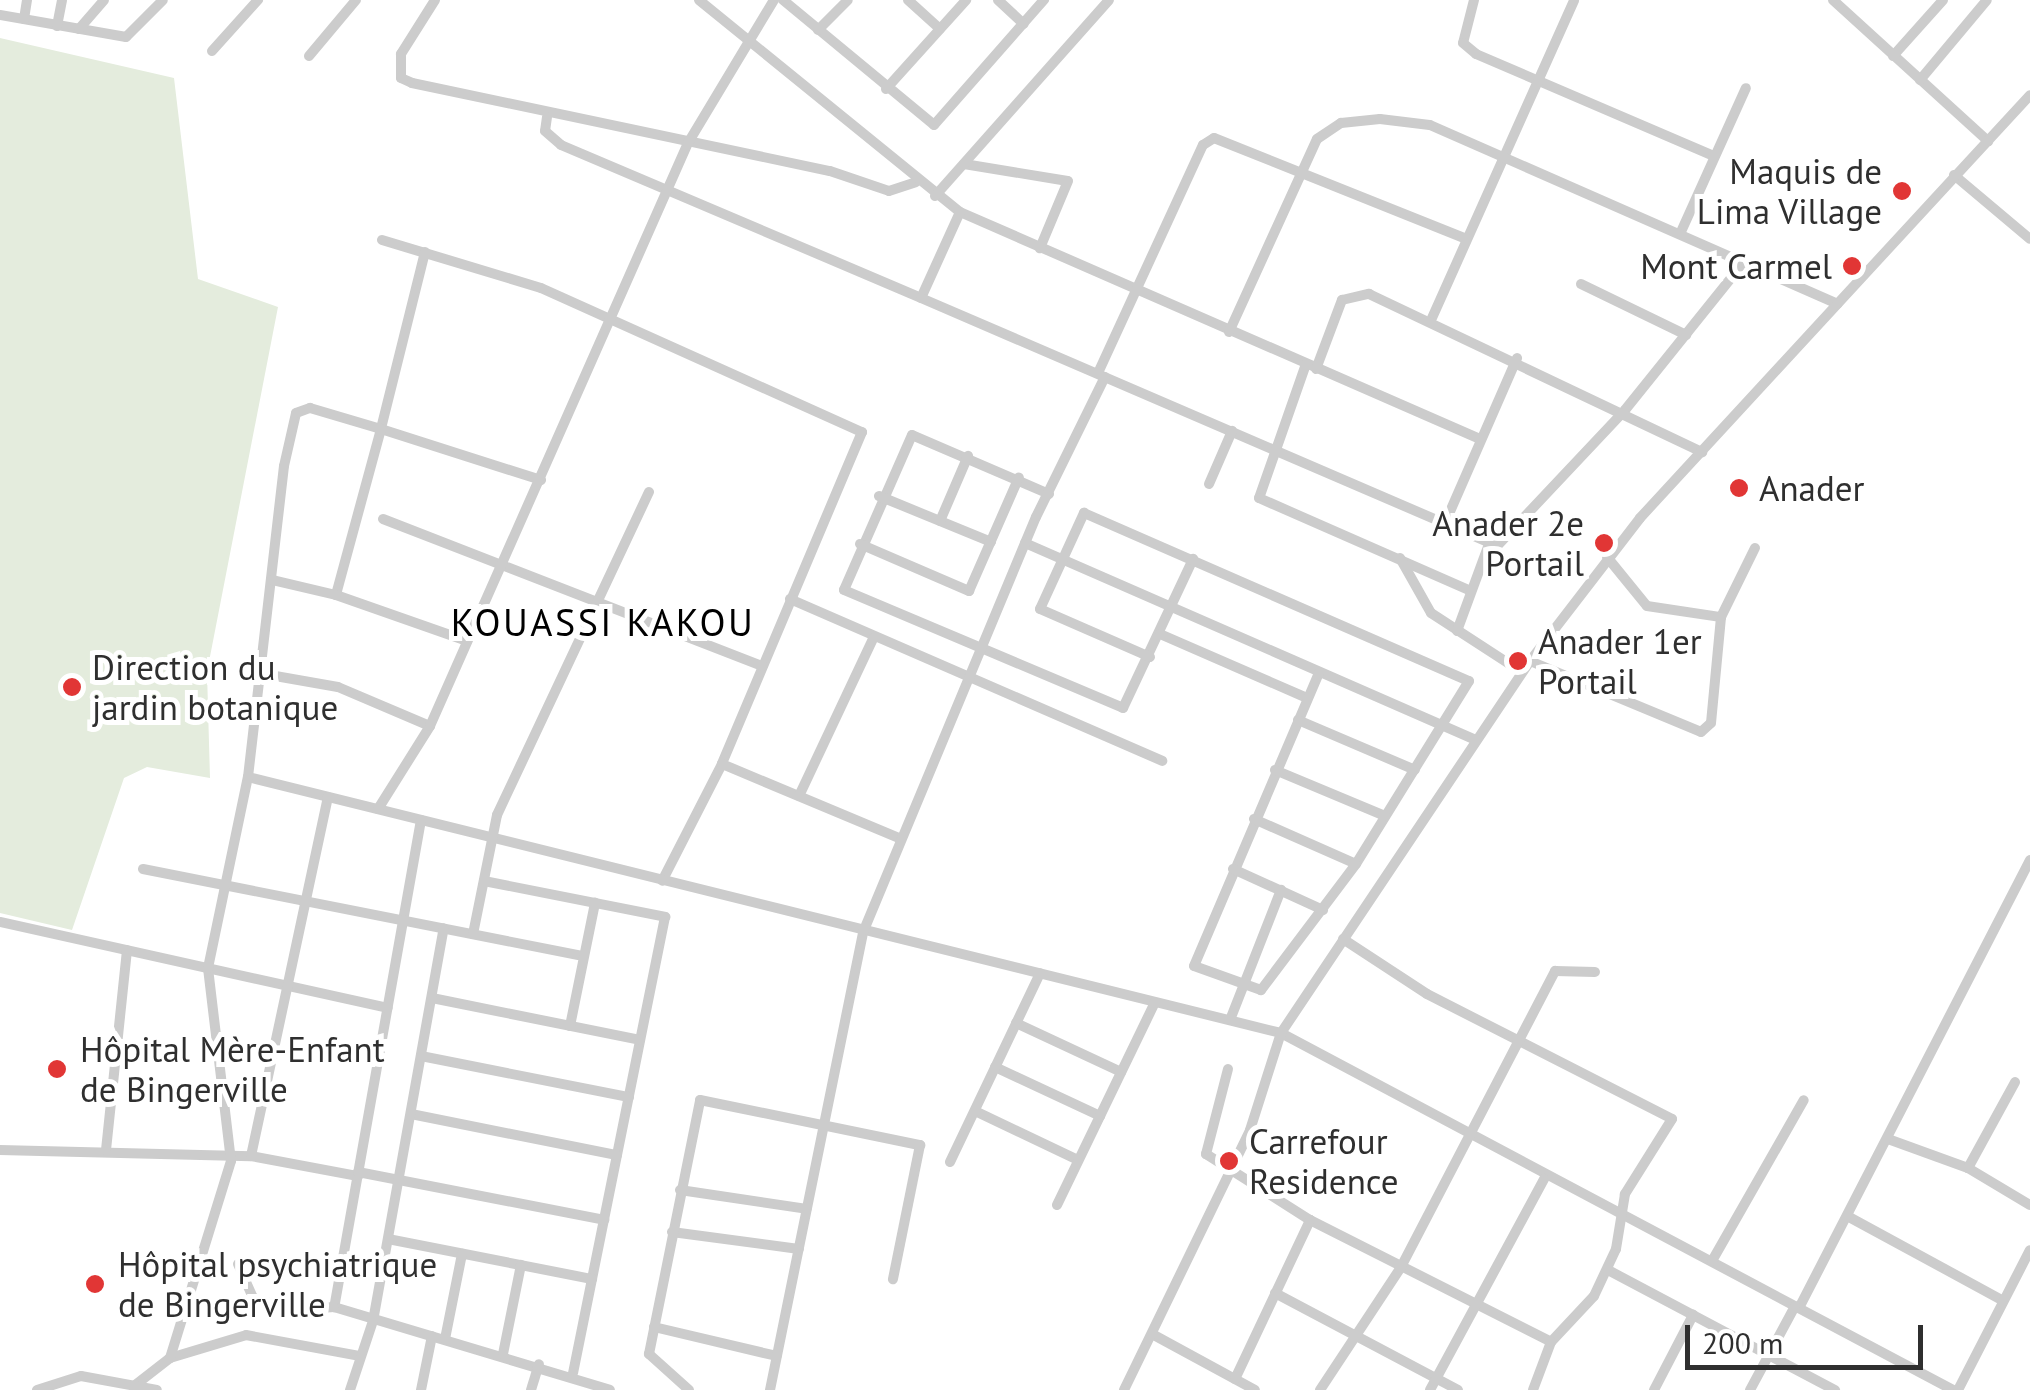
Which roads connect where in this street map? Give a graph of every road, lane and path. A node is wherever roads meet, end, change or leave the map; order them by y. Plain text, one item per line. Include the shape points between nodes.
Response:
1 (27, 0) edge
2 (62, 0) edge
3 (104, 0) edge
4 (163, 0) edge
5 (258, 0) edge
6 (356, 0) edge
7 (435, 0) edge
8 (699, 0) edge
9 (774, 0) edge
10 (783, 0) edge
11 (848, 0) edge
12 (908, 0) edge
13 (966, 0) edge
14 (998, 0) edge
15 (1044, 0) edge
16 (1108, 0) edge
17 (1474, 0) edge
18 (1574, 0) edge
19 (1833, 0) edge
20 (1943, 0) edge
21 (1982, 2) edge
22 (0, 15) edge
23 (24, 20) junction
24 (1024, 24) junction
25 (57, 26) junction
26 (79, 28) junction
27 (940, 29) junction
28 (818, 30) junction
29 (746, 42) junction
30 (212, 51) dead end
31 (309, 56) dead end
32 (1893, 56) junction
33 (1920, 80) junction
34 (1537, 81) junction
35 (1746, 88) dead end
36 (886, 89) junction
37 (2030, 95) edge
38 (547, 117) junction
39 (1988, 141) junction
40 (688, 143) junction
41 (1714, 156) junction
42 (1504, 158) junction
43 (964, 164) junction
44 (1304, 170) junction
45 (1954, 175) junction
46 (916, 182) junction
47 (669, 187) junction
48 (935, 196) junction
49 (960, 212) junction
50 (1680, 234) junction
51 (2030, 239) edge
52 (382, 240) dead end
53 (1468, 240) junction
54 (1040, 248) junction
55 (425, 252) junction
56 (1744, 262) junction
57 (1581, 284) dead end
58 (1136, 292) junction
59 (921, 298) junction
60 (1837, 304) junction
61 (1432, 318) junction
62 (612, 320) junction
63 (1229, 332) junction
64 (1686, 335) junction
65 (1517, 358) junction
66 (1311, 367) junction
67 (1102, 376) junction
68 (1625, 410) junction
69 (382, 430) junction
70 (1232, 432) junction
71 (1480, 440) junction
72 (1274, 450) junction
73 (1702, 452) junction
74 (968, 456) junction
75 (1019, 478) junction
76 (541, 480) junction
77 (1209, 484) dead end
78 (649, 492) dead end
79 (1049, 494) junction
80 (879, 496) junction
81 (383, 519) dead end
82 (940, 522) junction
83 (1445, 523) junction
84 (990, 542) junction
85 (1025, 543) junction
86 (860, 544) junction
87 (1489, 544) junction
88 (1755, 548) dead end
89 (1400, 558) junction
90 (1607, 558) junction
91 (1193, 559) junction
92 (1062, 560) junction
93 (502, 565) junction
94 (272, 580) junction
95 (1470, 590) junction
96 (336, 594) junction
97 (790, 599) junction
98 (590, 603) junction
99 (1170, 608) junction
100 (1721, 617) junction
101 (1457, 630) junction
102 (1160, 634) junction
103 (873, 639) junction
104 (467, 641) junction
105 (981, 650) junction
106 (1150, 657) junction
107 (1530, 661) junction
108 (762, 666) junction
109 (1522, 672) junction
110 (1319, 673) junction
111 (264, 674) junction
112 (969, 680) junction
113 (1307, 698) junction
114 (1298, 720) junction
115 (430, 726) junction
116 (1445, 726) junction
117 (1475, 740) junction
118 (1162, 761) dead end
119 (722, 764) junction
120 (1275, 770) junction
121 (1415, 770) junction
122 (248, 777) junction
123 (799, 796) junction
124 (328, 797) junction
125 (378, 810) junction
126 (1385, 816) junction
127 (1254, 819) junction
128 (421, 820) junction
129 (492, 838) junction
130 (901, 839) junction
131 (2030, 860) edge
132 (1356, 864) junction
133 (143, 869) dead end
134 (1233, 870) junction
135 (484, 881) junction
136 (662, 881) junction
137 (224, 886) junction
138 (1281, 890) junction
139 (305, 901) junction
140 (594, 904) junction
141 (1323, 910) junction
142 (402, 920) junction
143 (0, 922) edge
144 (444, 928) junction
145 (864, 930) junction
146 (473, 934) junction
147 (1343, 939) junction
148 (127, 950) junction
149 (584, 956) junction
150 (208, 968) junction
151 (1595, 972) dead end
152 (1040, 973) junction
153 (1240, 984) junction
154 (287, 985) junction
155 (432, 998) junction
156 (1155, 1002) junction
157 (388, 1008) junction
158 (1230, 1020) junction
159 (1016, 1023) junction
160 (570, 1026) junction
161 (1281, 1033) junction
162 (640, 1040) junction
163 (1518, 1040) junction
164 (421, 1056) junction
165 (995, 1067) junction
166 (1228, 1069) dead end
167 (1121, 1072) junction
168 (2015, 1082) dead end
169 (629, 1097) junction
170 (1804, 1100) dead end
171 (974, 1110) junction
172 (411, 1114) junction
173 (1100, 1116) junction
174 (825, 1120) junction
175 (1467, 1134) junction
176 (1888, 1139) junction
177 (0, 1150) edge
178 (106, 1150) junction
179 (251, 1156) junction
180 (617, 1156) junction
181 (1078, 1160) junction
182 (231, 1162) junction
183 (950, 1162) dead end
184 (1968, 1168) junction
185 (1232, 1169) junction
186 (358, 1174) junction
187 (1544, 1178) junction
188 (399, 1180) junction
189 (680, 1190) junction
190 (1057, 1205) dead end
191 (2030, 1205) edge
192 (807, 1209) junction
193 (1622, 1215) junction
194 (1849, 1217) junction
195 (604, 1220) junction
196 (1310, 1220) junction
197 (672, 1232) junction
198 (388, 1239) junction
199 (799, 1249) junction
200 (2030, 1250) edge
201 (462, 1254) junction
202 (1712, 1261) junction
203 (238, 1264) dead end
204 (521, 1265) junction
205 (1402, 1267) junction
206 (1608, 1270) junction
207 (592, 1280) junction
208 (893, 1280) dead end
209 (1275, 1293) junction
210 (1478, 1300) junction
211 (2002, 1300) junction
212 (334, 1307) junction
213 (1797, 1307) junction
214 (1693, 1314) junction
215 (374, 1321) junction
216 (654, 1327) junction
217 (1152, 1334) junction
218 (432, 1336) junction
219 (1356, 1337) junction
220 (444, 1339) junction
221 (1551, 1342) junction
222 (504, 1354) junction
223 (1769, 1354) junction
224 (359, 1356) junction
225 (777, 1356) junction
226 (170, 1358) junction
227 (538, 1364) junction
228 (574, 1373) junction
229 (1436, 1378) junction
230 (1235, 1379) junction
231 (134, 1386) junction
232 (38, 1390) edge
233 (157, 1390) edge
234 (350, 1390) edge
235 (422, 1390) edge
236 (532, 1390) edge
237 (610, 1390) edge
238 (689, 1390) edge
239 (770, 1390) edge
240 (1124, 1390) edge
241 (1255, 1390) edge
242 (1320, 1390) edge
243 (1430, 1390) edge
244 (1458, 1390) edge
245 (1533, 1390) edge
246 (1654, 1390) edge
247 (1750, 1390) edge
248 (1834, 1390) edge
249 (1954, 1390) edge

1 - 23 street
2 - 25 street
3 - 26 street
4 - 26 street via 126,37
5 - 30 street
6 - 31 street
7 - 38 street via 402,54 401,78
8 - 29 street
9 - 29 street
10 - 28 street
11 - 28 street
12 - 27 street
13 - 27 street
14 - 24 street
15 - 24 street
16 - 43 street
17 - 34 street via 1464,43
18 - 34 street
19 - 32 street
20 - 32 street
21 - 33 street
22 - 23 street
23 - 25 street
24 - 36 street via 943,123 925,122
25 - 26 street
27 - 36 street
28 - 36 street
29 - 40 street
29 - 46 street
32 - 33 street
33 - 39 street
34 - 41 street
34 - 42 street
35 - 41 street
37 - 39 street
38 - 40 street
38 - 47 street via 545,131 562,145
39 - 45 street
40 - 46 street via 900,193
40 - 47 street
41 - 50 street
42 - 44 street via 1430,125 1361,120 1326,129
42 - 50 street
42 - 53 street
43 - 48 street
43 - 54 street via 1068,181
44 - 53 street
44 - 58 street via 1223,136 1203,144
44 - 63 street
45 - 51 street
45 - 60 street
46 - 48 street
47 - 59 street
47 - 62 street
48 - 49 street
49 - 54 street
49 - 59 street
50 - 56 street
52 - 55 street
53 - 61 street
54 - 58 street
55 - 62 street
55 - 69 street
56 - 60 street
56 - 64 street
57 - 64 street
58 - 63 street
58 - 67 street
59 - 67 street
60 - 73 street
61 - 65 street
61 - 66 street via 1350,294
62 - 76 street
62 - 97 street via 860,428
63 - 66 street
64 - 68 street
65 - 68 street
65 - 71 street
66 - 71 street
66 - 72 street
67 - 70 street
67 - 79 street
68 - 73 street
68 - 87 street via 1506,544
69 - 76 street
69 - 94 street via 310,408 296,413
69 - 96 street
70 - 72 street
70 - 77 street
71 - 83 street
72 - 83 street
72 - 89 street via 1259,498
73 - 90 street
74 - 75 street
74 - 80 street via 912,435
74 - 82 street
75 - 79 street
75 - 84 street
76 - 93 street
78 - 98 street
79 - 85 street
80 - 82 street
80 - 86 street
81 - 93 street
82 - 84 street
83 - 87 street
84 - 86 street via 969,591
85 - 92 street
85 - 105 street
86 - 105 street via 844,590
87 - 95 street
88 - 100 street
89 - 95 street
89 - 101 street via 1419,599
90 - 100 street via 1647,606
90 - 107 street
91 - 92 street via 1087,512
91 - 99 street
91 - 116 street via 1466,676
92 - 99 street
92 - 106 street via 1040,609
93 - 98 street
93 - 104 street
94 - 96 street
94 - 111 street
95 - 101 street
96 - 104 street
97 - 103 street
97 - 108 street
98 - 108 street
98 - 129 street
99 - 102 street
99 - 110 street
100 - 107 street via 1711,722 1701,732
101 - 109 street
102 - 106 street
102 - 113 street
103 - 112 street
103 - 123 street
104 - 115 street
105 - 106 street via 1118,708 1128,705
105 - 112 street
107 - 109 street
108 - 119 street
109 - 117 street
110 - 113 street
110 - 116 street
111 - 115 street via 338,686
111 - 122 street
112 - 118 street
112 - 130 street
113 - 114 street
114 - 120 street
114 - 121 street
115 - 125 street
116 - 117 street
116 - 121 street
117 - 147 street
119 - 123 street
119 - 136 street
120 - 126 street
120 - 127 street
121 - 126 street
122 - 124 street
122 - 137 street
123 - 130 street
124 - 125 street
124 - 139 street
125 - 128 street
126 - 132 street
127 - 132 street
127 - 134 street
128 - 129 street
128 - 142 street
129 - 135 street
129 - 136 street
130 - 145 street
131 - 176 street
132 - 141 street
133 - 137 street
134 - 138 street
134 - 153 street via 1194,970
135 - 140 street
135 - 146 street
136 - 145 street
137 - 139 street
137 - 150 street
138 - 141 street
138 - 153 street
139 - 142 street
139 - 154 street
140 - 149 street
140 - 162 street via 664,918
141 - 153 street via 1268,988
142 - 144 street
142 - 157 street
143 - 148 street
144 - 146 street
144 - 155 street
145 - 152 street
145 - 174 street
146 - 149 street
147 - 161 street
147 - 163 street
148 - 150 street
148 - 178 street
149 - 160 street
150 - 154 street
150 - 182 street
151 - 163 street via 1555,971
152 - 156 street
152 - 159 street
153 - 158 street
154 - 157 street
154 - 179 street
155 - 160 street
155 - 164 street
156 - 158 street
156 - 167 street
157 - 186 street
158 - 161 street
159 - 165 street
159 - 167 street
160 - 162 street
161 - 175 street
161 - 185 street
162 - 169 street
163 - 175 street
163 - 193 street via 1672,1119 1624,1194
164 - 169 street
164 - 172 street
165 - 171 street
165 - 173 street
166 - 185 street via 1202,1151
167 - 173 street
168 - 184 street
169 - 180 street
170 - 202 street
171 - 181 street
171 - 183 street
172 - 180 street
172 - 188 street
173 - 181 street
174 - 189 street via 700,1100
174 - 192 street
174 - 208 street via 921,1147
175 - 187 street
175 - 205 street
176 - 184 street
176 - 194 street
177 - 178 street
178 - 182 street
179 - 182 street
179 - 186 street
180 - 195 street
181 - 190 street
182 - 226 street
184 - 191 street
185 - 196 street
185 - 217 street
186 - 188 street
186 - 212 street
187 - 193 street
187 - 210 street
188 - 195 street
188 - 198 street
189 - 192 street
189 - 197 street
192 - 199 street
193 - 202 street
193 - 206 street
194 - 211 street
194 - 213 street
195 - 207 street
196 - 205 street
196 - 209 street
197 - 199 street
197 - 216 street
198 - 201 street
198 - 215 street
199 - 225 street
200 - 211 street
201 - 204 street
201 - 220 street
202 - 213 street
203 - 212 street via 252,1298 292,1310
204 - 207 street
204 - 222 street
205 - 210 street
205 - 219 street
206 - 214 street
206 - 221 street
207 - 228 street
209 - 219 street
209 - 230 street
210 - 221 street
210 - 229 street
211 - 249 street
212 - 215 street
213 - 223 street
213 - 249 street
214 - 223 street
214 - 246 street
215 - 218 street
215 - 224 street
216 - 225 street
216 - 238 street via 651,1358
217 - 230 street
217 - 240 street
218 - 220 street
218 - 235 street
219 - 229 street
219 - 242 street
220 - 222 street
221 - 245 street
222 - 227 street
223 - 247 street
223 - 248 street
224 - 226 street via 246,1336
224 - 234 street
225 - 239 street
226 - 231 street
227 - 228 street
227 - 236 street
228 - 237 street
229 - 243 street
229 - 244 street
230 - 241 street
231 - 232 street via 63,1377
231 - 233 street

